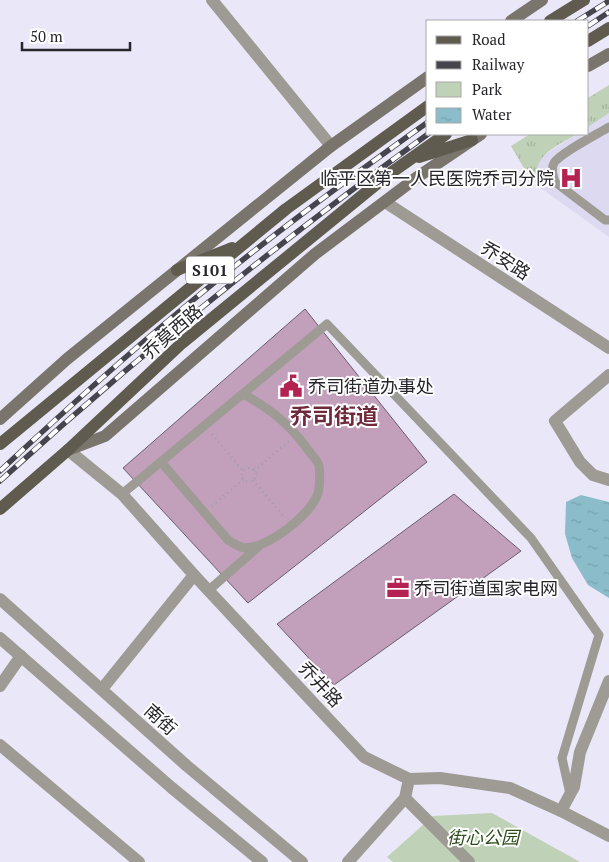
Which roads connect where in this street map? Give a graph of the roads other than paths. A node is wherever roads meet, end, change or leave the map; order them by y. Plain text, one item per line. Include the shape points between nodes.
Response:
1 (212, 0) edge
2 (542, 0) edge
3 (584, 0) edge
4 (512, 20) edge
5 (552, 20) edge
6 (609, 28) edge
7 (589, 40) edge
8 (609, 54) edge
9 (589, 65) edge
10 (426, 79) edge
11 (426, 107) edge
12 (609, 127) edge
13 (445, 135) edge
14 (476, 137) edge
15 (331, 146) junction
16 (405, 162) junction
17 (385, 202) junction
18 (609, 220) edge
19 (243, 244) junction
20 (177, 270) junction
21 (609, 348) edge
22 (609, 375) edge
23 (243, 394) junction
24 (0, 419) edge
25 (0, 444) edge
26 (68, 450) junction
27 (161, 462) junction
28 (609, 480) edge
29 (122, 494) junction
30 (0, 509) edge
31 (259, 546) junction
32 (194, 574) junction
33 (209, 590) junction
34 (0, 599) edge
35 (0, 638) edge
36 (21, 656) junction
37 (609, 681) edge
38 (0, 686) edge
39 (102, 689) junction
40 (0, 745) edge
41 (409, 779) junction
42 (570, 794) junction
43 (405, 798) junction
44 (561, 811) junction
45 (609, 836) edge
46 (139, 862) edge
47 (262, 862) edge
48 (302, 862) edge
49 (348, 862) edge
50 (469, 862) edge

1 - 15 street
2 - 4 main road
3 - 5 main road
6 - 7 main road
8 - 9 main road
10 - 15 main road
11 - 19 main road, 乔莫西路 / S101
12 - 18 lane via 564,154 554,162 552,172 555,182 604,220
13 - 16 main road, 乔莫西路 / S101
14 - 16 main road
14 - 17 main road
15 - 20 main road
16 - 26 main road, 乔莫西路 / S101 via 182,343
17 - 21 street, 乔安路
17 - 26 main road via 315,254 104,436
19 - 20 main road
19 - 25 main road, 乔莫西路 / S101
20 - 24 main road via 67,359
22 - 28 street via 556,421 580,462 593,475
23 - 27 lane
23 - 31 lane via 264,405 287,424 319,465 319,492 307,511
23 - 42 lane via 327,324 531,538 599,636 562,758
26 - 29 street, 乔井路
26 - 30 main road, 乔莫西路 / S101
27 - 29 lane
27 - 31 lane via 228,540 243,548
29 - 32 street, 乔井路
31 - 33 lane
32 - 33 street, 乔井路
32 - 39 street
33 - 41 street, 乔井路 via 364,756
34 - 39 street, 南街
35 - 36 street
36 - 38 street
36 - 47 street
37 - 42 street via 580,752 574,788
39 - 48 street, 南街 via 187,766
40 - 46 street
41 - 43 street
41 - 44 street, 乔井路 via 440,778 510,788
42 - 44 street
43 - 49 street
43 - 50 street
44 - 45 street, 乔井路

